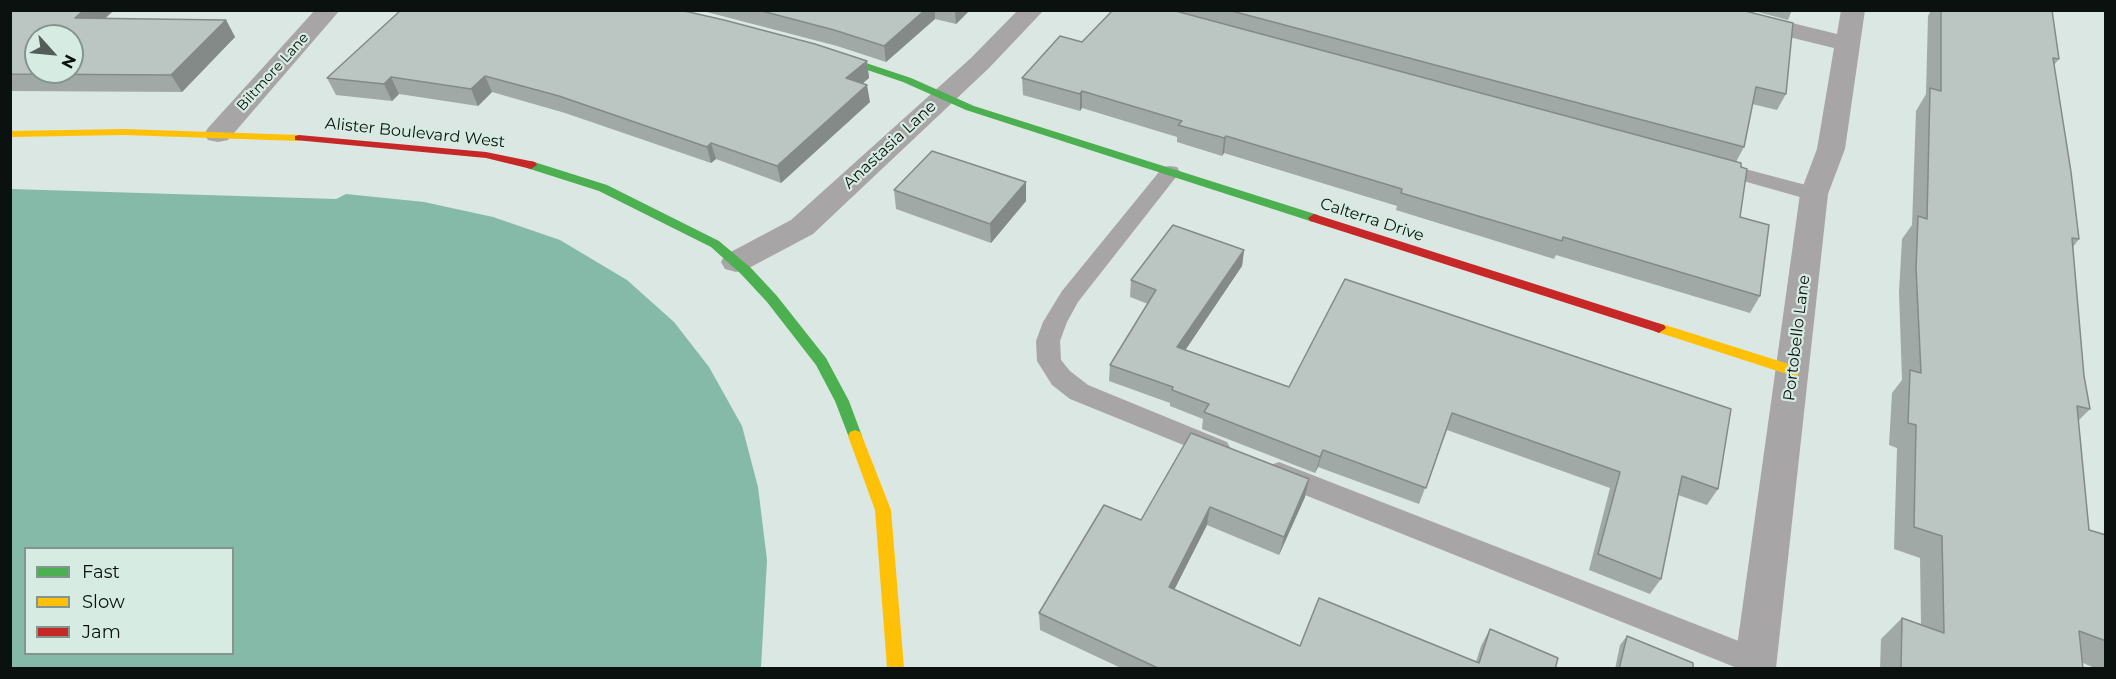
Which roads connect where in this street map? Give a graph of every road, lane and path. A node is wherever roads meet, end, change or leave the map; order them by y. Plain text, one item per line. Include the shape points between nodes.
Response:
1 (328, 10) edge
2 (1032, 10) edge
3 (1707, 10) edge
4 (1853, 10) edge
5 (1848, 44) junction
6 (808, 47) edge
7 (943, 96) junction
8 (10, 134) edge
9 (218, 134) junction
10 (1699, 163) edge
11 (1170, 172) junction
12 (1814, 194) junction
13 (736, 262) junction
14 (1793, 371) junction
15 (1756, 665) edge
16 (896, 669) edge

1 - 9 street, Biltmore Lane
2 - 7 street, Anastasia Lane
3 - 5 street
4 - 5 street, Portobello Lane
5 - 12 street, Portobello Lane via 1831,149
6 - 7 street, Calterra Drive
7 - 11 street, Calterra Drive via 969,108
7 - 13 street, Anastasia Lane via 802,227
8 - 9 street, Alister Boulevard West
9 - 13 street, Alister Boulevard West via 373,143 520,162 612,192 715,244
10 - 12 lane
11 - 14 street, Calterra Drive
11 - 15 lane via 1070,297 1055,322 1048,341 1049,361 1061,378 1079,392
12 - 14 street, Portobello Lane
13 - 16 street, Alister Boulevard West via 772,299 821,362 850,421 883,510
14 - 15 street, Portobello Lane

